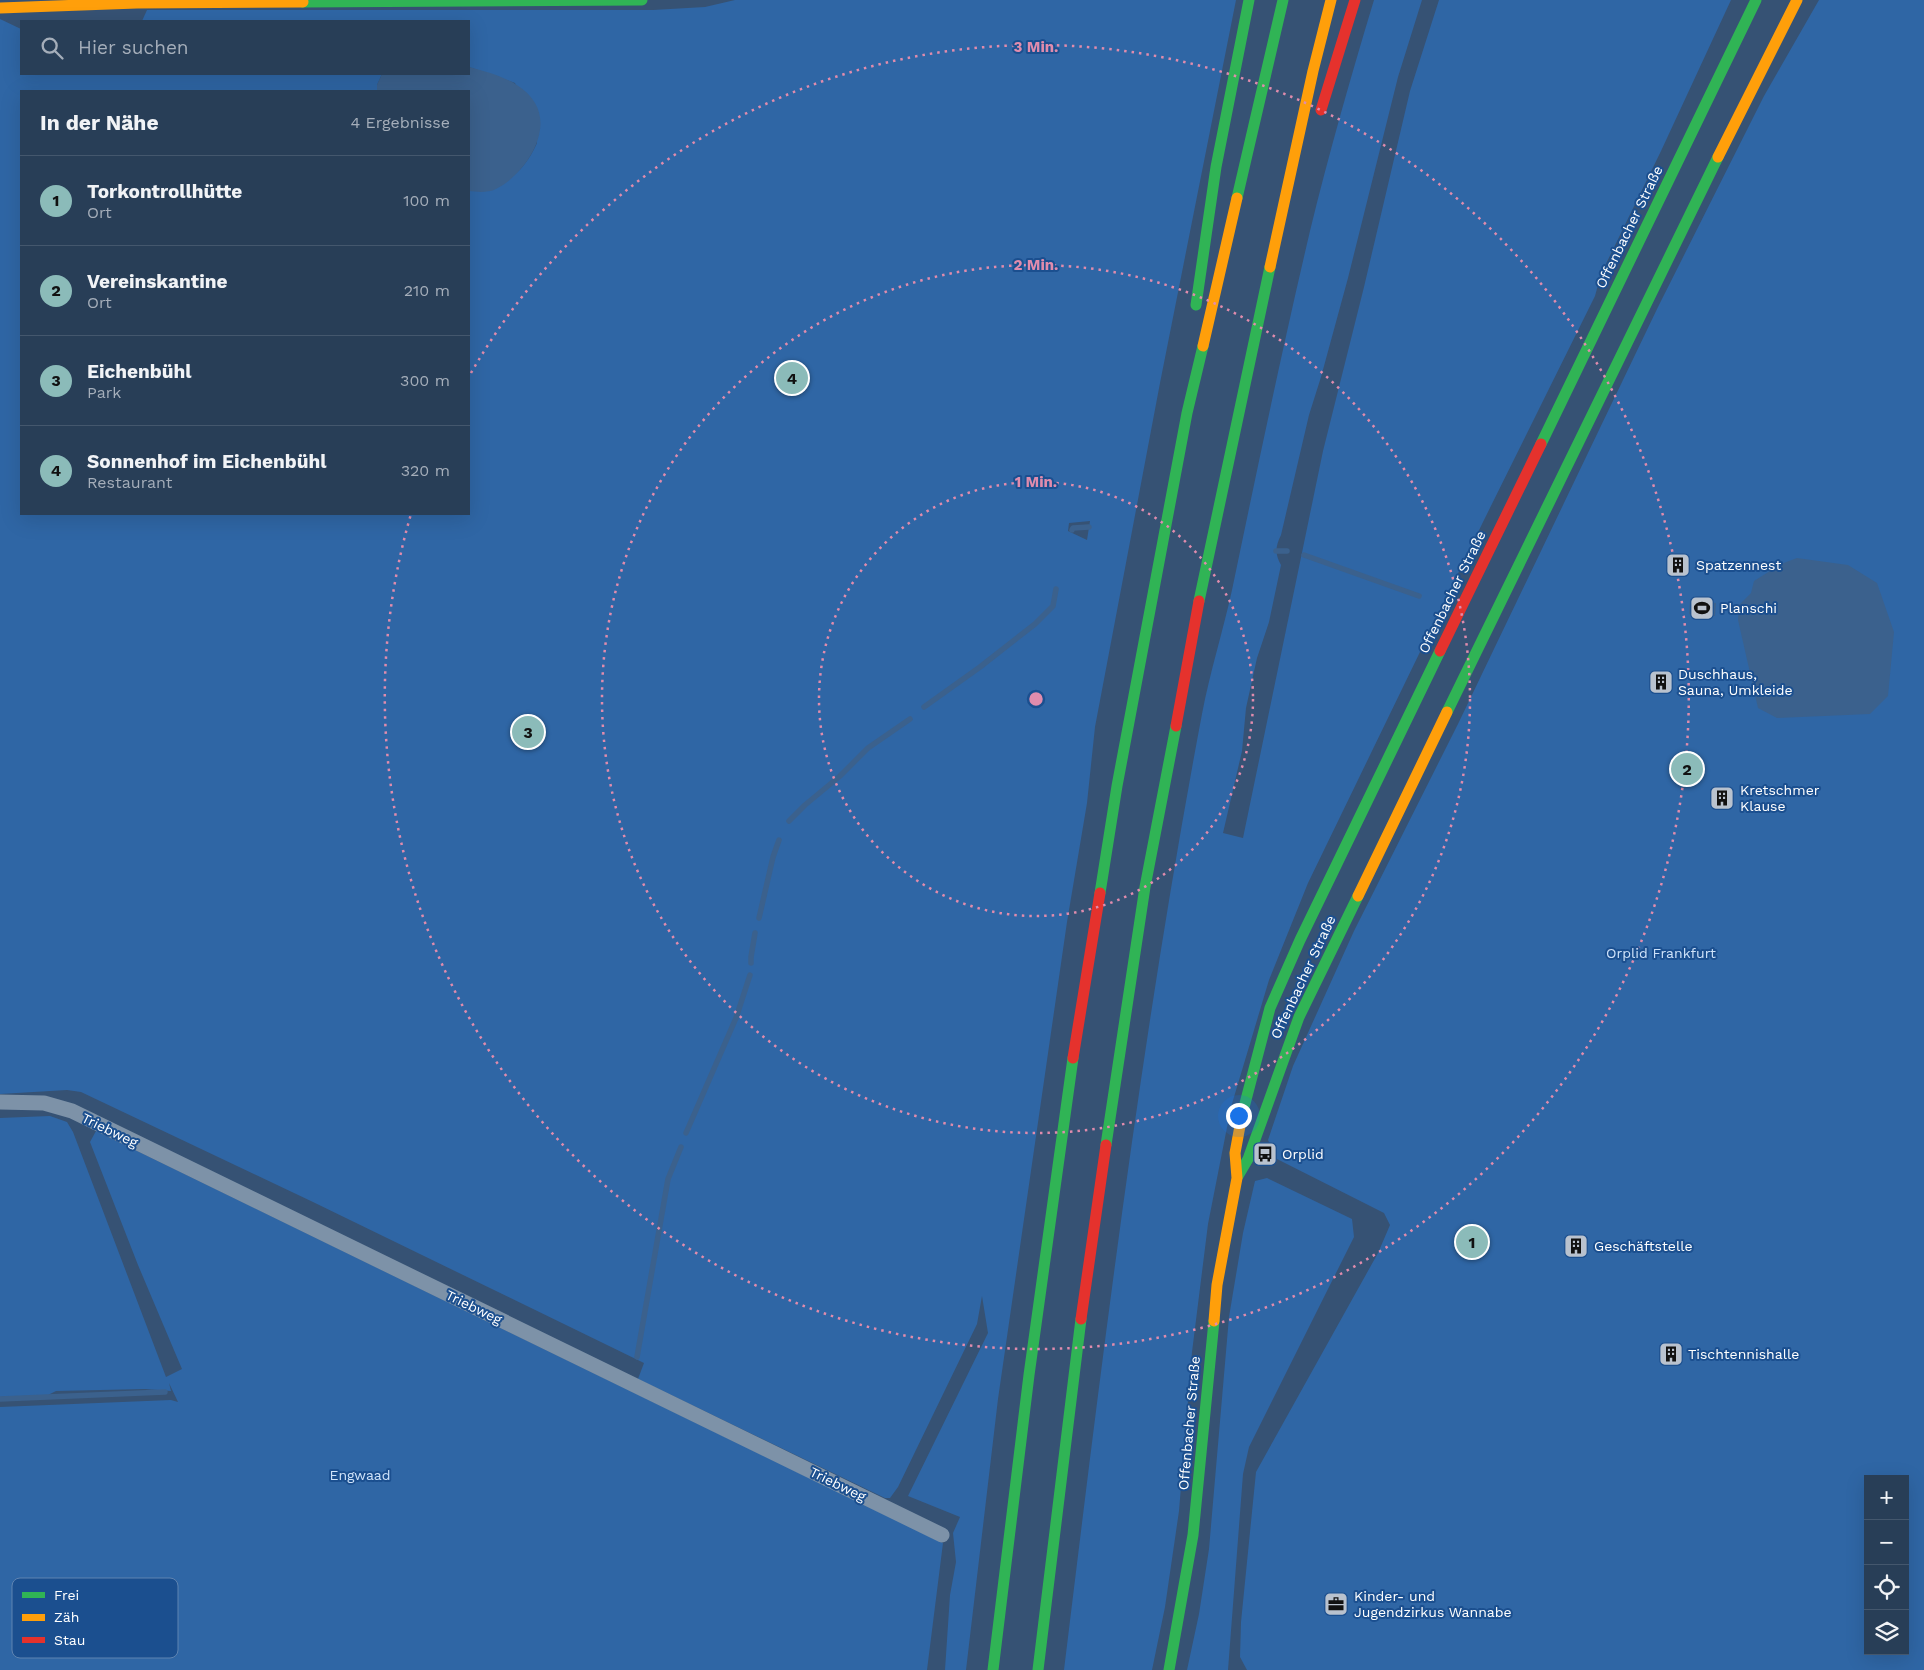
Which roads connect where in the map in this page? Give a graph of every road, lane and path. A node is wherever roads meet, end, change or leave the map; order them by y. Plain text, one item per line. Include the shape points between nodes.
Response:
1 (642, 0) edge
2 (1249, 0) edge
3 (1283, 0) edge
4 (1332, 0) edge
5 (1355, 0) edge
6 (1756, 0) edge
7 (1797, 0) edge
8 (0, 8) edge
9 (1318, 119) dead end
10 (1304, 163) dead end
11 (1270, 265) junction
12 (1195, 318) dead end
13 (1193, 336) dead end
14 (1187, 414) junction
15 (0, 1102) edge
16 (1237, 1178) junction
17 (942, 1535) dead end
18 (993, 1670) edge
19 (1038, 1670) edge
20 (1168, 1670) edge

1 - 8 main road via 146,2
2 - 12 main road via 1216,167
3 - 14 main road
4 - 11 main road
5 - 9 main road
6 - 16 main road, Offenbacher Straße via 1285,972 1270,1008 1245,1101 1235,1153
7 - 16 main road, Offenbacher Straße via 1298,1017 1248,1159
10 - 11 main road
11 - 19 main road via 1208,556 1145,887 1073,1376
13 - 14 main road
14 - 18 main road via 1117,786 1065,1108
15 - 17 street, Triebweg via 44,1103 72,1112
16 - 20 main road, Offenbacher Straße via 1217,1285 1193,1535

